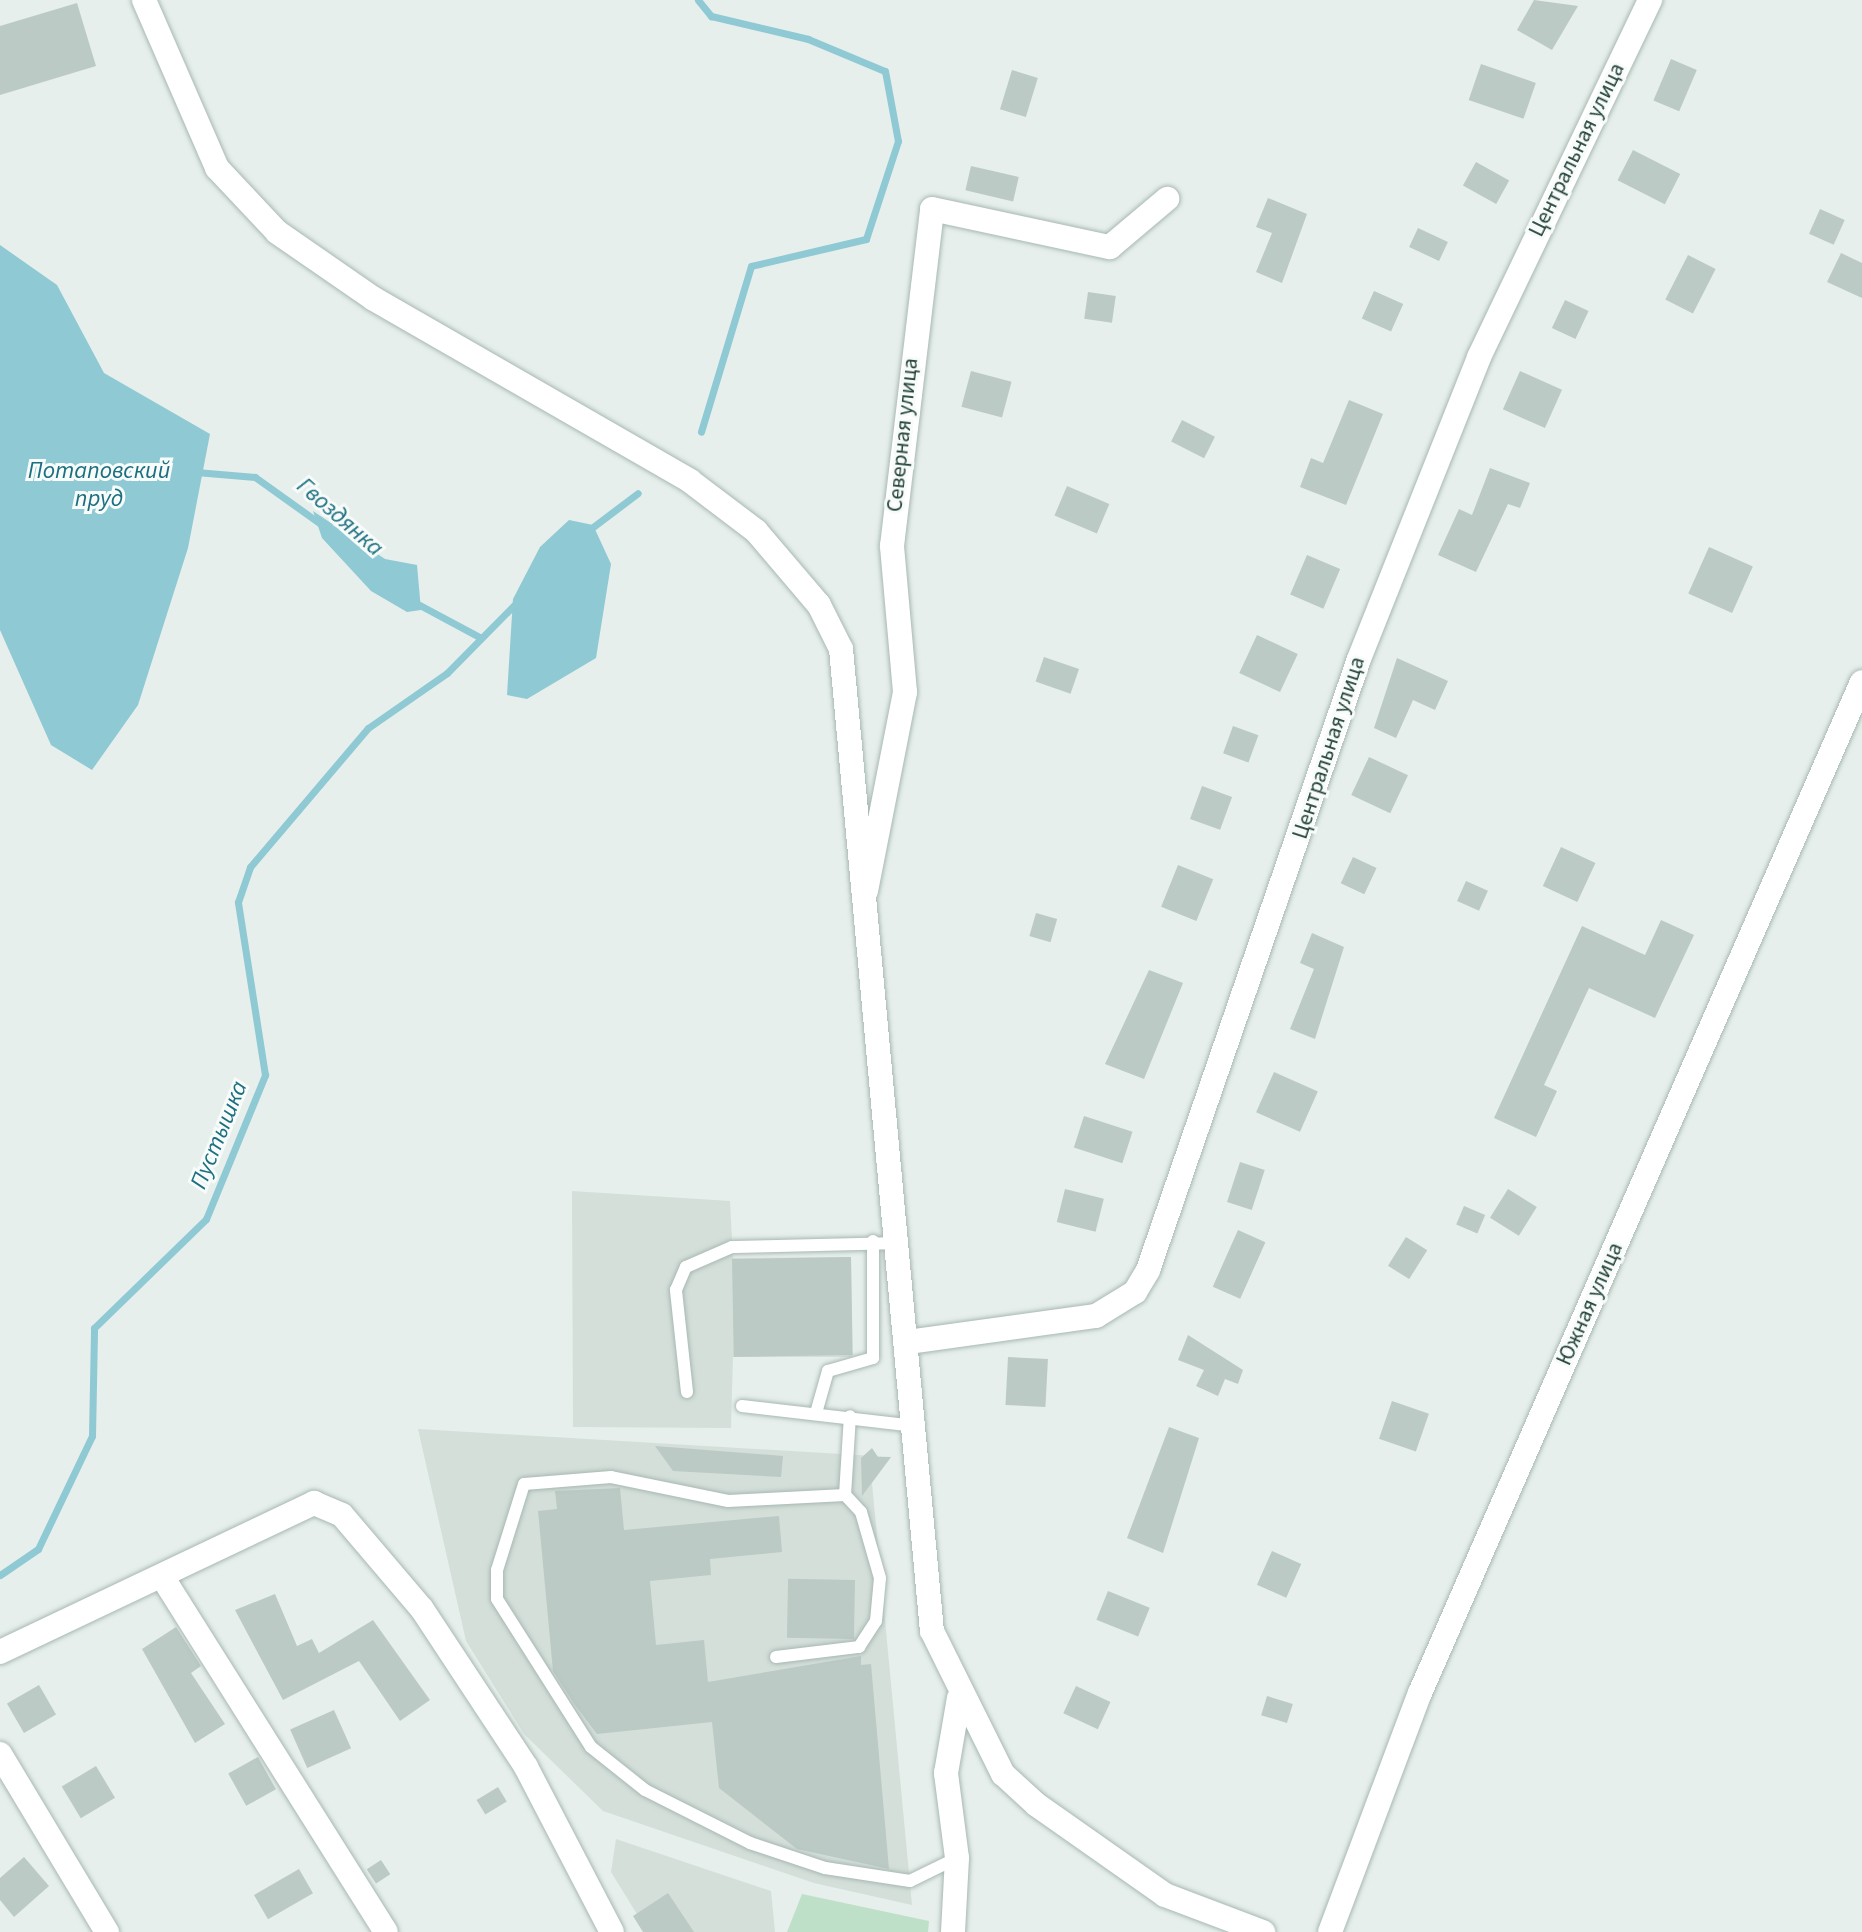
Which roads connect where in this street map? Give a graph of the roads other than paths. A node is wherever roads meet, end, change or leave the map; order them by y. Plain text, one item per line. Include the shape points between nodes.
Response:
1 (144, 0) edge
2 (1650, 0) edge
3 (1167, 199) dead end
4 (1862, 682) edge
5 (862, 913) junction
6 (884, 1242) junction
7 (908, 1342) junction
8 (687, 1392) dead end
9 (742, 1406) dead end
10 (816, 1413) junction
11 (850, 1416) junction
12 (915, 1426) junction
13 (845, 1495) junction
14 (163, 1578) junction
15 (0, 1652) edge
16 (776, 1657) dead end
17 (959, 1698) junction
18 (0, 1754) edge
19 (957, 1858) junction
20 (107, 1932) edge
21 (386, 1932) edge
22 (612, 1932) edge
23 (953, 1932) edge
24 (1263, 1932) edge
25 (1330, 1932) edge

1 - 5 street via 204,145 246,204 318,264 690,481 788,564 841,649
2 - 7 street, Центральная улица via 1479,357 1380,604 1148,1270 1135,1292 1096,1316
3 - 5 street, Северная улица via 1110,247 932,209 892,546 905,692
4 - 25 street, Южная улица via 1489,1530
5 - 6 street
6 - 7 street
6 - 8 lane via 732,1247 686,1267 676,1290
6 - 10 lane via 873,1358 828,1371
7 - 12 street
9 - 10 lane
10 - 11 lane
11 - 12 lane
11 - 13 lane
12 - 17 street via 930,1618
13 - 16 lane via 861,1512 880,1578 876,1621 859,1647
13 - 19 lane via 728,1501 611,1477 524,1484 497,1570 497,1599 591,1747 645,1790 750,1843 825,1868 910,1881
14 - 15 street
14 - 21 street
14 - 22 street via 314,1503 342,1515 422,1609 526,1767
17 - 19 street via 946,1773
17 - 24 street via 1003,1774 1037,1805 1165,1895
18 - 20 street
19 - 23 street

